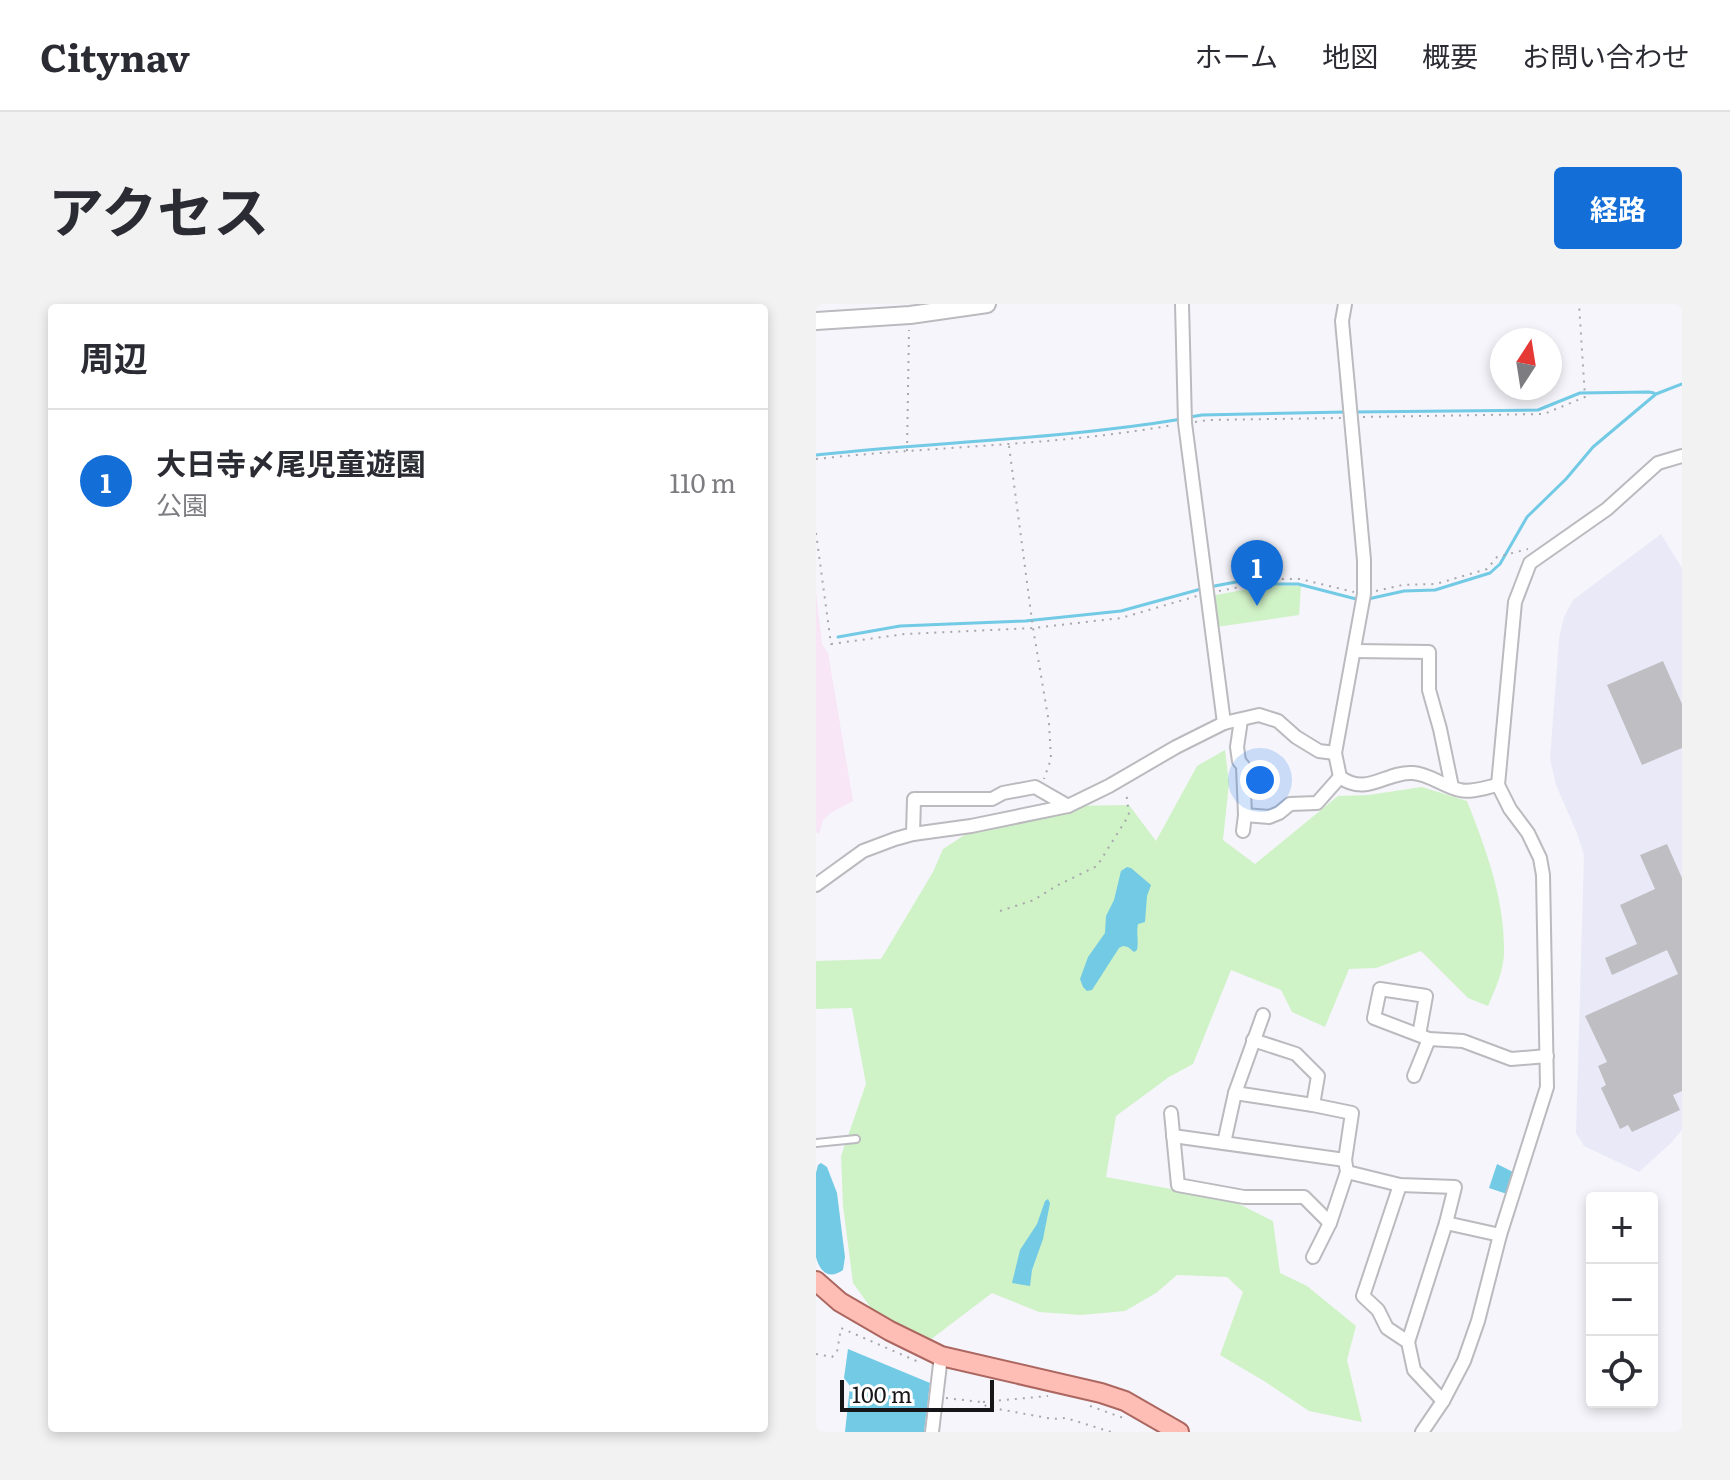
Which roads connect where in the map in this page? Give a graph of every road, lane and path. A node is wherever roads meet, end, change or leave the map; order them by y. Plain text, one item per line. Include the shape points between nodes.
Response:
1 (987, 304) edge
2 (1182, 304) edge
3 (1345, 304) edge
4 (1579, 304) edge
5 (961, 306) edge
6 (910, 315) junction
7 (816, 321) edge
8 (1350, 418) junction
9 (1185, 423) junction
10 (1009, 444) junction
11 (907, 453) junction
12 (1682, 456) edge
13 (816, 459) edge
14 (816, 533) edge
15 (1536, 547) dead end
16 (1207, 594) junction
17 (1364, 594) junction
18 (1033, 628) junction
19 (1355, 651) junction
20 (1241, 720) junction
21 (1224, 723) junction
22 (1335, 753) junction
23 (1340, 777) junction
24 (1123, 778) junction
25 (1498, 785) junction
26 (1035, 787) junction
27 (1452, 787) junction
28 (1068, 806) junction
29 (1245, 815) junction
30 (1243, 831) dead end
31 (913, 834) junction
32 (816, 885) edge
33 (1000, 911) dead end
34 (1263, 1015) dead end
35 (1424, 1037) junction
36 (1253, 1040) junction
37 (1547, 1056) junction
38 (1414, 1076) dead end
39 (1235, 1093) junction
40 (1313, 1105) junction
41 (1171, 1113) dead end
42 (1173, 1136) junction
43 (856, 1139) dead end
44 (816, 1143) edge
45 (1224, 1143) junction
46 (1346, 1166) junction
47 (1400, 1185) junction
48 (1330, 1223) junction
49 (1446, 1223) junction
50 (1500, 1235) junction
51 (1313, 1257) dead end
52 (816, 1281) edge
53 (1408, 1342) junction
54 (816, 1354) edge
55 (940, 1363) junction
56 (1033, 1392) dead end
57 (943, 1398) dead end
58 (1443, 1401) junction
59 (981, 1402) junction
60 (1084, 1404) dead end
61 (1134, 1423) dead end
62 (932, 1432) edge
63 (1111, 1432) edge
64 (1179, 1432) edge
65 (1422, 1432) edge

1 - 5 street
2 - 9 street
3 - 8 street
4 - 8 path via 1585,397 1544,414
5 - 6 street
6 - 7 street
6 - 11 path
8 - 9 path
8 - 17 street
9 - 10 path
9 - 16 street
10 - 11 path
10 - 18 path
11 - 13 path
12 - 25 street via 1658,463 1607,509 1530,563 1515,602
14 - 18 path via 831,644 905,634
15 - 17 path via 1497,557 1487,569 1436,584
16 - 17 path via 1300,579
16 - 18 path via 1121,618
16 - 21 street
17 - 19 street
18 - 26 path via 1051,759 1045,779
19 - 22 street
19 - 27 street via 1429,652 1429,690
20 - 21 street
20 - 22 street via 1259,715 1278,721 1319,751
20 - 29 street via 1237,747
21 - 24 street
22 - 23 street
23 - 27 street via 1362,785 1410,772
23 - 29 street via 1317,803 1290,804 1269,817
24 - 28 street
24 - 33 path via 1129,815 1097,866 1034,900
25 - 27 street via 1462,791
25 - 37 street via 1540,858
26 - 28 street
26 - 31 street via 992,799 914,799
28 - 31 street
29 - 30 street
31 - 32 street via 863,851
34 - 36 street
35 - 35 street via 1374,1018 1380,989 1426,996
35 - 37 street via 1463,1041 1511,1059
35 - 38 street
36 - 39 street
36 - 40 street via 1296,1054 1318,1076
37 - 50 street via 1547,1087
39 - 40 street
39 - 45 street
40 - 46 street via 1352,1113
41 - 42 street
42 - 45 street
42 - 48 street via 1178,1185 1244,1197 1304,1197
43 - 44 lane
45 - 46 street
46 - 47 street
46 - 48 street
47 - 49 street via 1455,1187
47 - 53 street via 1363,1296 1387,1328
48 - 51 street
49 - 50 street
49 - 53 street
50 - 58 street via 1478,1321
52 - 55 main road via 840,1302
53 - 58 street via 1414,1370
54 - 55 path via 832,1357 837,1352 841,1328
55 - 62 street
55 - 64 main road via 1101,1393
56 - 59 path via 1051,1396
57 - 59 path
58 - 65 street
59 - 63 path
60 - 61 path

